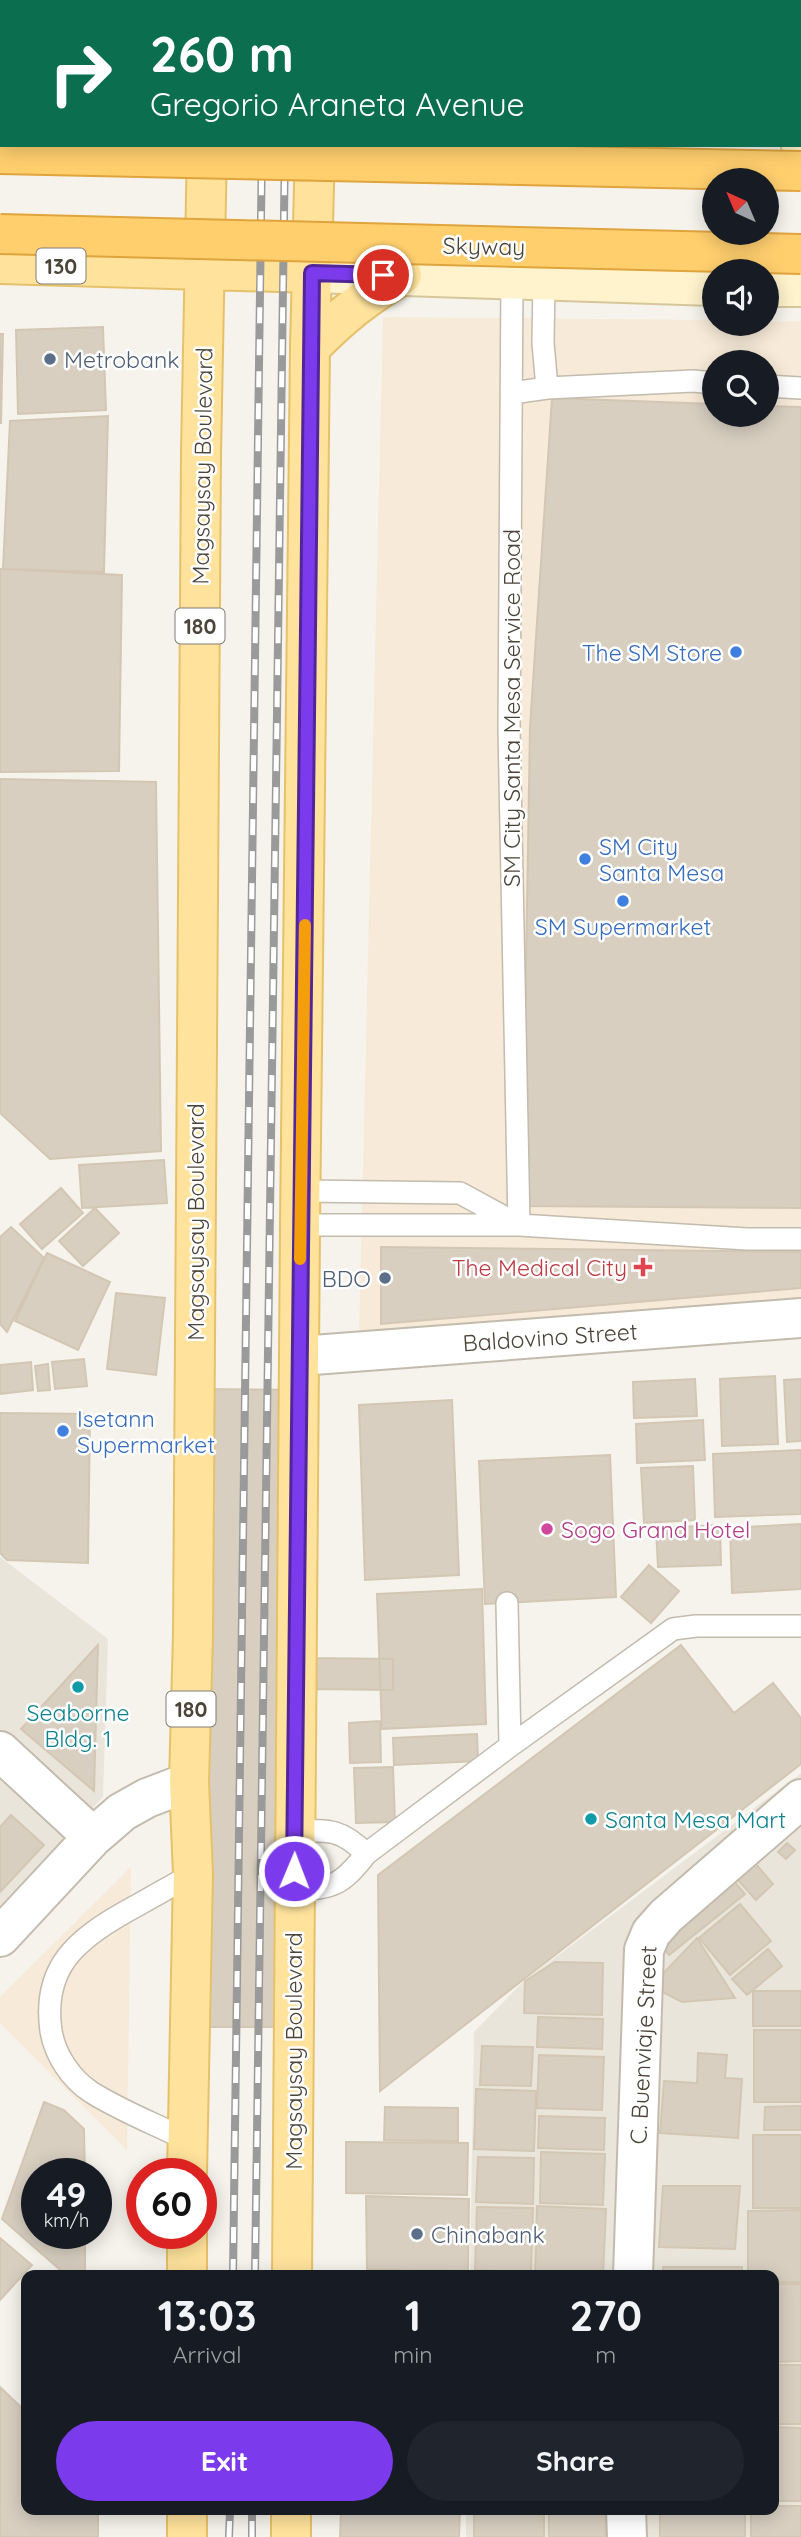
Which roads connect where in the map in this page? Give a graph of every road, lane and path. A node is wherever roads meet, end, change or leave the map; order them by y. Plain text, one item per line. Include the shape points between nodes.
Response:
1 (207, 147) edge
2 (316, 147) edge
3 (338, 147) edge
4 (0, 154) edge
5 (801, 171) edge
6 (0, 234) edge
7 (801, 254) edge
8 (0, 264) edge
9 (206, 270) junction
10 (328, 274) junction
11 (402, 275) junction
12 (528, 280) junction
13 (702, 286) edge
14 (779, 287) edge
15 (801, 287) edge
16 (310, 348) junction
17 (702, 382) edge
18 (779, 387) edge
19 (547, 388) junction
20 (801, 388) edge
21 (512, 393) junction
22 (301, 1208) junction
23 (519, 1225) junction
24 (801, 1239) edge
25 (801, 1318) edge
26 (300, 1356) junction
27 (507, 1603) dead end
28 (801, 1626) edge
29 (510, 1746) junction
30 (0, 1751) edge
31 (189, 1782) junction
32 (801, 1799) edge
33 (295, 1831) junction
34 (93, 1838) junction
35 (366, 1854) junction
36 (193, 1874) junction
37 (294, 1890) junction
38 (0, 1937) edge
39 (187, 2157) edge
40 (187, 2249) edge
41 (187, 2270) edge
42 (292, 2270) edge
43 (633, 2270) edge
44 (187, 2515) edge
45 (291, 2515) edge
46 (626, 2515) edge
47 (187, 2537) edge
48 (291, 2537) edge
49 (627, 2537) edge

1 - 9 main road, 180
2 - 10 main road, Magsaysay Boulevard
3 - 10 main road via 327,178
4 - 5 highway, bridge
6 - 7 highway, Skyway, bridge
8 - 9 main road, 130
9 - 10 main road, 130
9 - 31 main road, Magsaysay Boulevard / 180
10 - 11 main road
10 - 16 main road, Magsaysay Boulevard
11 - 12 main road
11 - 16 main road via 368,295
12 - 13 main road
12 - 19 lane
12 - 21 lane, SM City Santa Mesa Service Road
14 - 15 main road
16 - 22 main road, Magsaysay Boulevard
17 - 19 lane
18 - 20 lane
19 - 21 lane
21 - 23 lane, SM City Santa Mesa Service Road via 509,729
22 - 23 lane
22 - 23 lane via 460,1193
22 - 26 main road, Magsaysay Boulevard
23 - 24 lane
25 - 26 street, Baldovino Street
26 - 33 main road, Magsaysay Boulevard
27 - 29 lane
28 - 29 lane via 673,1629
29 - 35 lane
30 - 34 street
31 - 34 street via 122,1812
31 - 36 main road, Magsaysay Boulevard / 180
32 - 43 street, C. Buenviaje Street via 666,1916 644,1950
33 - 35 lane via 324,1830 351,1839
33 - 37 main road, Magsaysay Boulevard
34 - 38 street
35 - 37 lane via 350,1875 327,1888
36 - 39 main road, Magsaysay Boulevard / 180
36 - 39 lane via 78,1942 55,1976 49,2018 52,2039 74,2076
37 - 42 main road, Magsaysay Boulevard
40 - 41 main road
44 - 47 main road
45 - 48 main road
46 - 49 street

